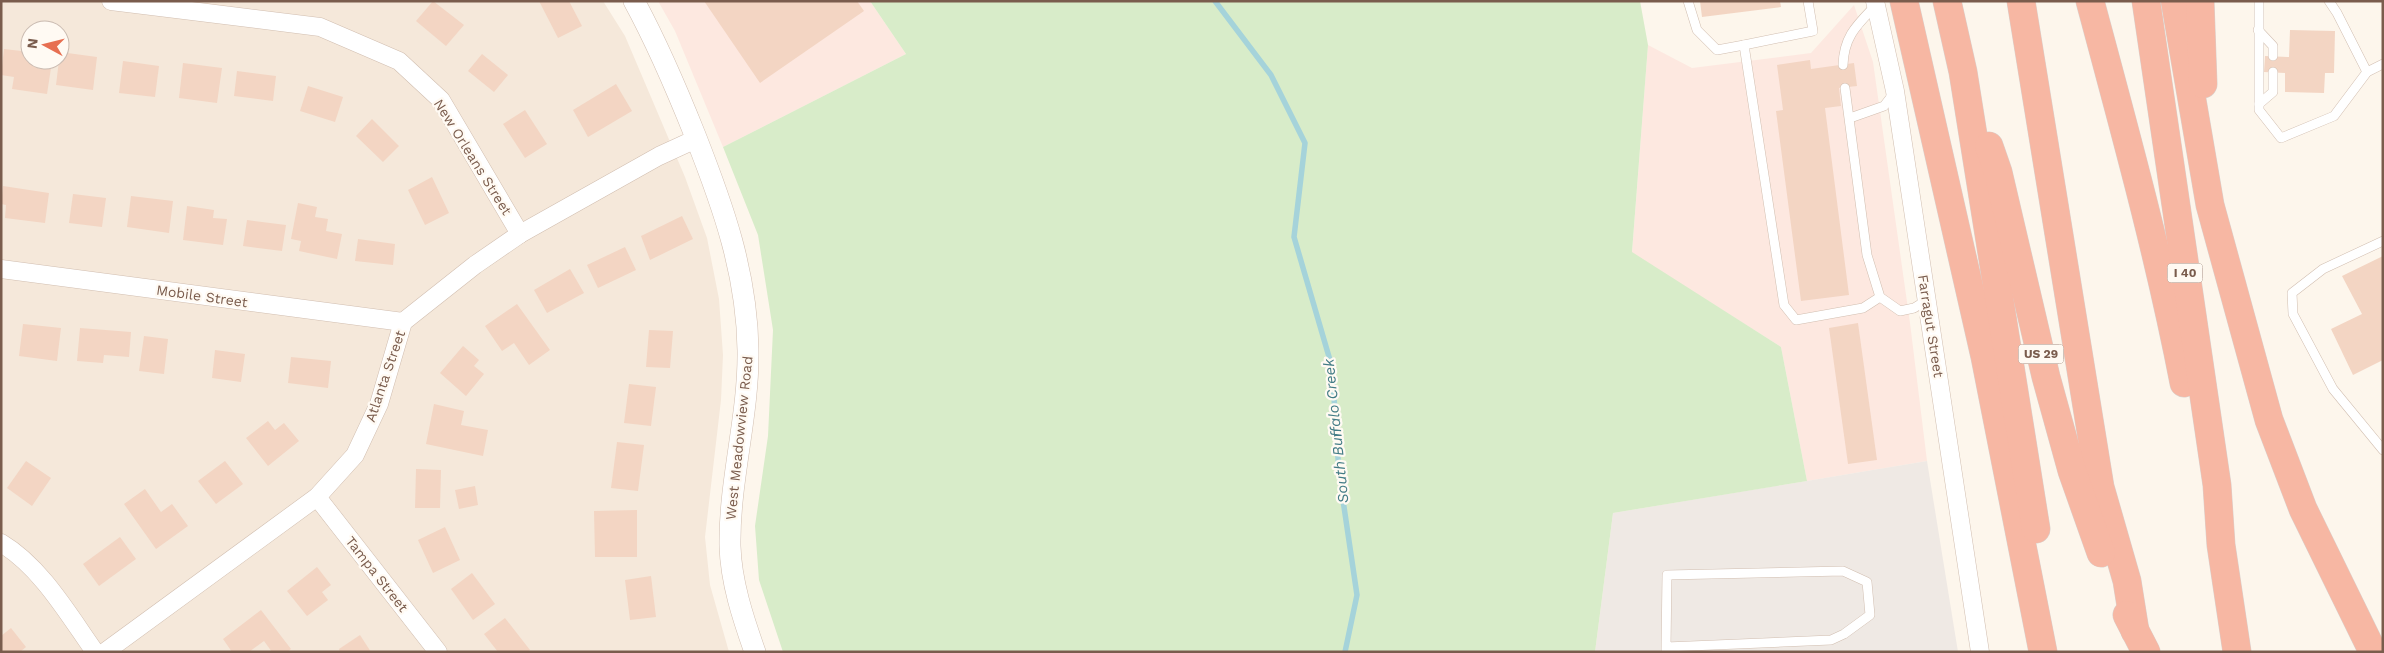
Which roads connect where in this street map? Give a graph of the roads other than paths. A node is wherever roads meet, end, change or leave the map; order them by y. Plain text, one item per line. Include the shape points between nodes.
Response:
1 (111, 1) edge
2 (634, 1) edge
3 (1688, 1) edge
4 (1808, 1) edge
5 (1904, 1) edge
6 (1946, 1) edge
7 (2021, 1) edge
8 (2090, 1) edge
9 (2146, 1) edge
10 (2175, 1) edge
11 (2200, 1) edge
12 (2258, 1) edge
13 (2329, 1) edge
14 (1876, 3) edge
15 (2258, 30) junction
16 (1744, 45) junction
17 (2274, 56) dead end
18 (2383, 64) edge
19 (1843, 65) dead end
20 (1963, 72) junction
21 (2273, 72) dead end
22 (2367, 72) junction
23 (1845, 88) dead end
24 (1895, 91) junction
25 (2259, 104) junction
26 (1850, 118) junction
27 (696, 139) junction
28 (2210, 205) junction
29 (520, 234) junction
30 (2383, 240) edge
31 (1, 269) edge
32 (1880, 297) junction
33 (1927, 300) junction
34 (404, 322) junction
35 (2383, 450) edge
36 (316, 497) junction
37 (1, 543) edge
38 (2221, 545) junction
39 (2141, 642) edge
40 (1666, 650) edge
41 (95, 652) edge
42 (105, 652) edge
43 (438, 652) edge
44 (755, 652) edge
45 (1980, 652) edge
46 (2043, 652) edge
47 (2052, 652) edge
48 (2237, 652) edge
49 (2374, 652) edge

1 - 29 street, New Orleans Street via 320,26 399,61 441,100
2 - 27 street, West Meadowview Road via 653,35
3 - 16 lane via 1697,30 1717,50
4 - 16 lane via 1813,31
5 - 46 highway via 1985,357
6 - 20 highway
7 - 39 highway via 2100,487
8 - 38 highway via 2145,206 2172,323 2203,486
9 - 38 highway, I 40 via 2217,485
10 - 28 highway
11 - 28 highway
12 - 15 lane
13 - 22 lane
14 - 19 lane via 1844,47
14 - 24 street, Farragut Street
15 - 17 lane via 2274,46
15 - 25 lane
16 - 32 lane via 1784,305 1796,320 1863,308
18 - 22 lane
20 - 39 highway, US 29 via 1998,172 2046,377 2072,470 2113,587
20 - 47 highway via 2032,498
21 - 25 lane via 2273,92
22 - 25 lane via 2334,116 2281,138 2259,110
23 - 26 lane
24 - 26 lane via 1884,106
24 - 33 street, Farragut Street
26 - 32 lane via 1867,255
27 - 29 street, Atlanta Street via 659,156
27 - 44 street, West Meadowview Road via 726,215 742,282 747,322 747,389 731,513 730,547 741,613
28 - 49 highway via 2269,420 2303,509
29 - 34 street, Atlanta Street
30 - 35 lane via 2323,269 2292,293 2293,314 2333,389
31 - 34 street, Mobile Street
32 - 33 lane via 1900,311 1914,308
33 - 45 street, Farragut Street
34 - 36 street, Atlanta Street via 379,404 355,455
36 - 42 street, Atlanta Street
36 - 43 street, Tampa Street
37 - 41 street via 20,554 64,607
38 - 48 highway, I 40
40 - 40 lane via 1831,640 1870,616 1866,582 1842,572 1667,575

